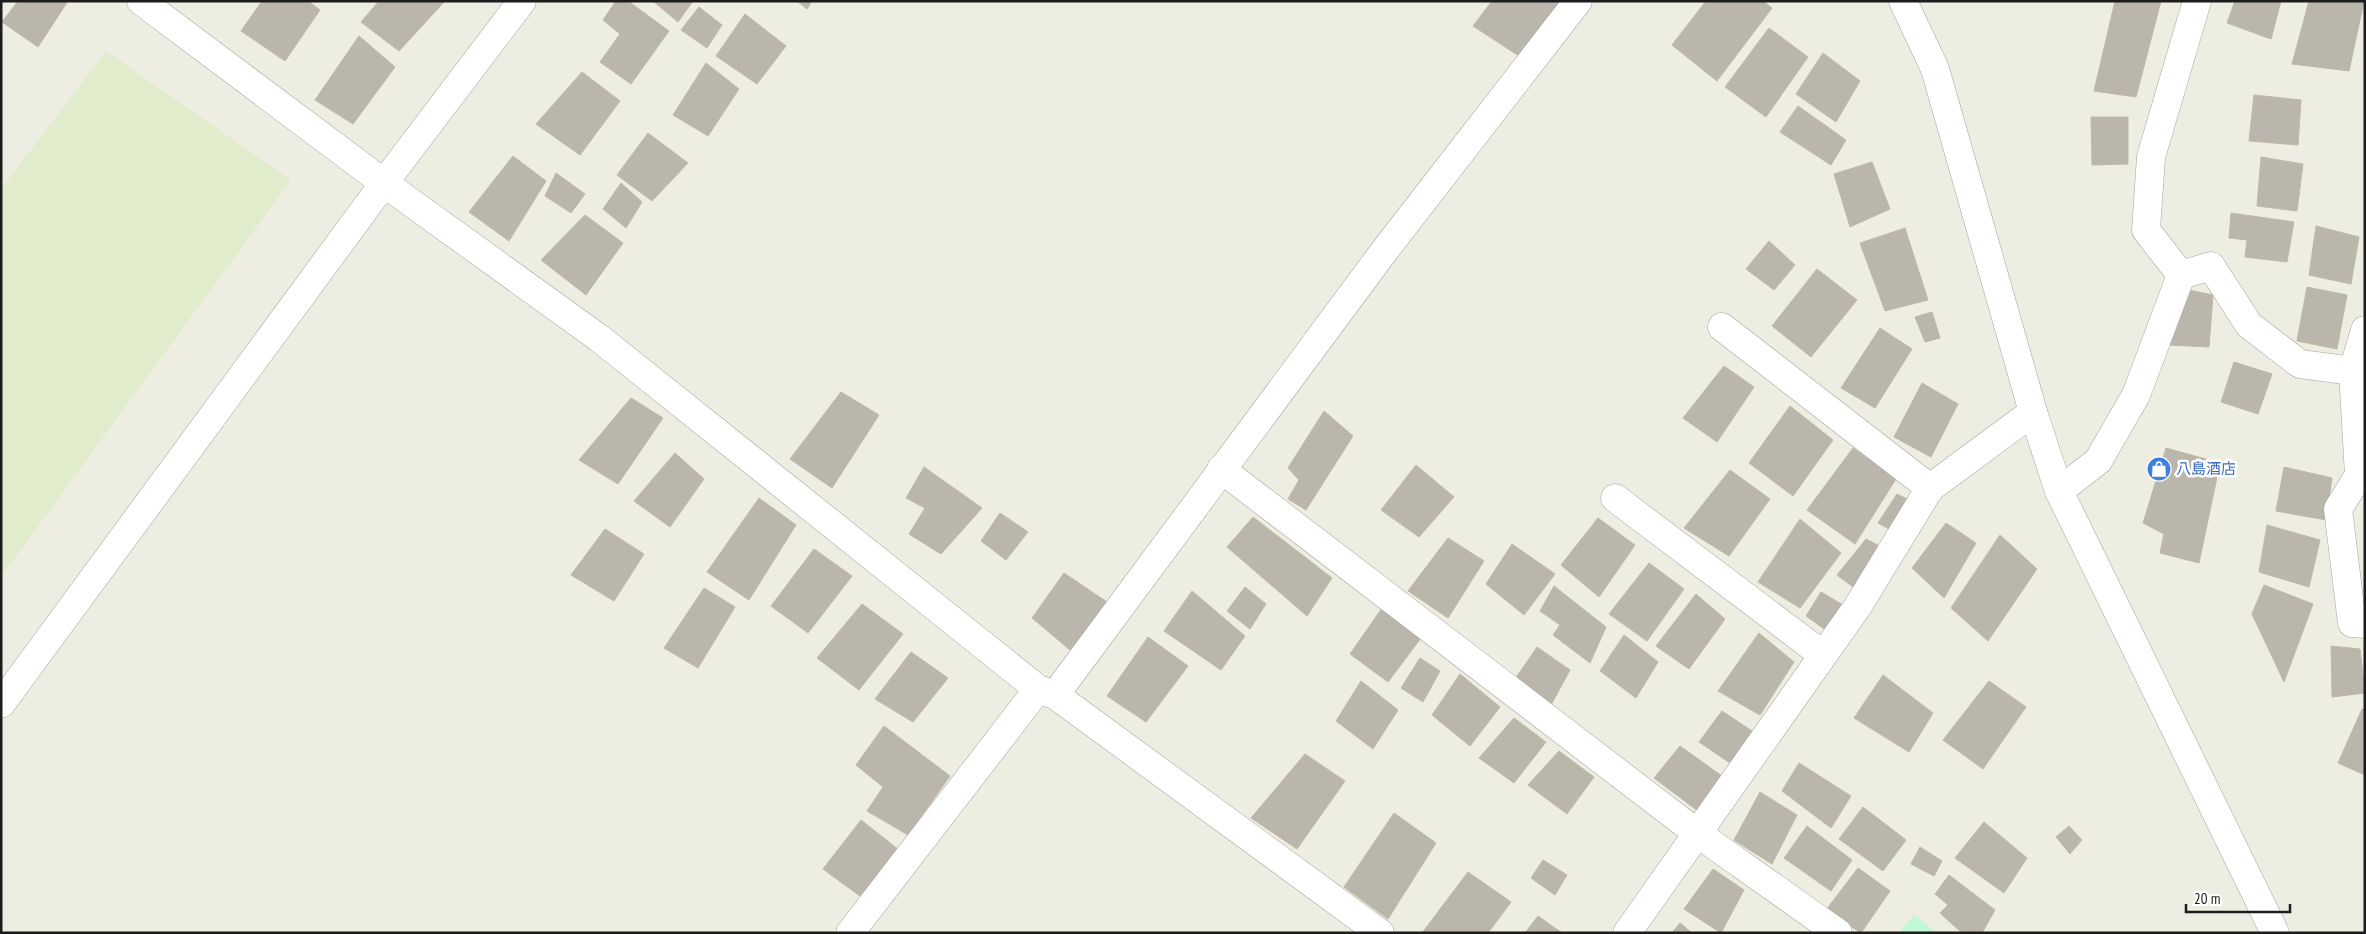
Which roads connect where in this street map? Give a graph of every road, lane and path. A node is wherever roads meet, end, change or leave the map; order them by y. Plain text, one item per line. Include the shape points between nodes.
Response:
1 (141, 1) edge
2 (522, 1) edge
3 (1578, 1) edge
4 (1903, 1) edge
5 (2197, 1) edge
6 (384, 183) junction
7 (2181, 275) junction
8 (1722, 327) dead end
9 (2365, 330) edge
10 (2354, 371) junction
11 (2033, 412) junction
12 (1221, 469) junction
13 (1930, 488) junction
14 (2059, 491) junction
15 (1615, 498) dead end
16 (2365, 624) edge
17 (1823, 655) junction
18 (1046, 692) junction
19 (1, 704) edge
20 (1697, 833) junction
21 (850, 933) edge
22 (1380, 933) edge
23 (1627, 933) edge
24 (1838, 933) edge
25 (2275, 933) edge

1 - 6 street
2 - 6 street
3 - 12 street via 1391,242
4 - 11 street via 1935,69
5 - 7 street via 2151,158 2146,230
6 - 18 street via 599,338
6 - 19 street
7 - 10 street via 2211,266 2249,326 2300,364
7 - 14 street via 2136,395 2098,461
8 - 13 street
9 - 10 street
10 - 16 street via 2358,475 2338,509 2352,623
11 - 13 street
11 - 14 street
12 - 18 street
12 - 20 street
13 - 17 street via 1858,606
14 - 25 street
15 - 17 street
17 - 20 street
18 - 21 street
18 - 22 street
20 - 23 street
20 - 24 street

